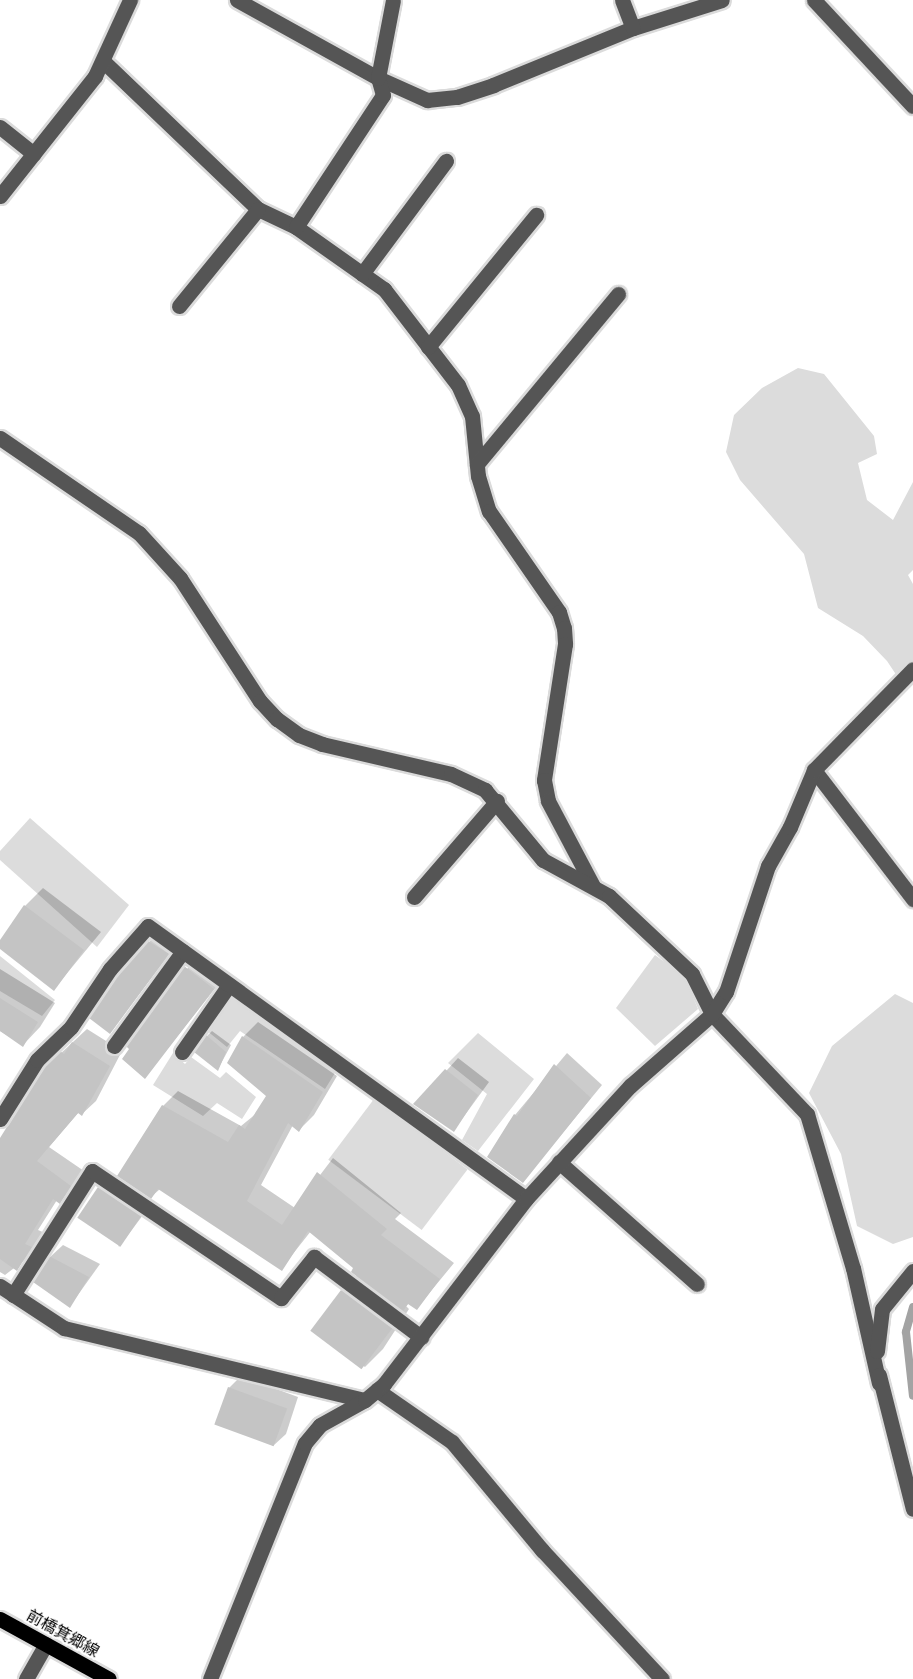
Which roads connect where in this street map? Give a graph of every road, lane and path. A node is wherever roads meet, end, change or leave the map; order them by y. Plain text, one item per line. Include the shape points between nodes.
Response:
1 (130, 0) edge
2 (237, 0) edge
3 (393, 0) edge
4 (622, 0) edge
5 (722, 0) edge
6 (814, 0) edge
7 (633, 28) junction
8 (103, 60) junction
9 (378, 78) junction
10 (913, 106) edge
11 (0, 127) edge
12 (34, 154) junction
13 (446, 161) dead end
14 (0, 196) edge
15 (258, 209) junction
16 (536, 215) dead end
17 (296, 227) junction
18 (362, 274) junction
19 (618, 294) dead end
20 (179, 306) dead end
21 (428, 347) junction
22 (0, 438) edge
23 (477, 464) junction
24 (913, 669) edge
25 (814, 770) junction
26 (496, 801) junction
27 (592, 886) junction
28 (414, 897) dead end
29 (913, 899) edge
30 (183, 951) junction
31 (229, 985) junction
32 (712, 1014) junction
33 (114, 1046) dead end
34 (182, 1052) dead end
35 (0, 1119) edge
36 (559, 1162) junction
37 (526, 1198) junction
38 (913, 1271) edge
39 (697, 1284) dead end
40 (6, 1290) edge
41 (421, 1337) junction
42 (879, 1383) junction
43 (378, 1390) junction
44 (365, 1400) junction
45 (913, 1509) edge
46 (0, 1618) edge
47 (46, 1644) junction
48 (26, 1679) edge
49 (109, 1679) edge
50 (210, 1679) edge
51 (662, 1679) edge

1 - 8 street
2 - 9 street
3 - 9 street
4 - 7 street
5 - 7 street
6 - 10 street
7 - 9 street via 457,97 427,100
8 - 12 street
8 - 15 street
9 - 17 street via 383,95
11 - 12 street
12 - 14 street
13 - 18 street
15 - 17 street
15 - 20 street
16 - 21 street
17 - 18 street
18 - 21 street via 384,289
19 - 23 street
21 - 23 street via 466,400
22 - 26 street via 139,533 180,579 260,701 299,735 354,754 451,774 485,790
23 - 27 street via 489,511 559,612 564,628 565,644 544,780 548,801
24 - 25 street
25 - 29 street
25 - 32 street via 768,867 726,992
26 - 27 street via 543,860
26 - 28 street
27 - 32 street via 637,919 692,974
30 - 31 street
30 - 33 street
30 - 35 street via 148,926 110,969 71,1027 37,1060
31 - 34 street
31 - 37 street
32 - 36 street via 630,1086
32 - 42 street via 807,1114 853,1268
36 - 37 street
36 - 39 street
37 - 41 street
38 - 42 street via 882,1309 876,1346
40 - 41 street via 92,1171 280,1298 314,1257
40 - 44 street via 64,1328
41 - 43 street
42 - 45 street
43 - 44 street
43 - 51 street via 452,1442 542,1550
44 - 50 street via 320,1425 305,1443
46 - 47 main road, 前橋箕郷線
47 - 48 street
47 - 49 main road, 前橋箕郷線

